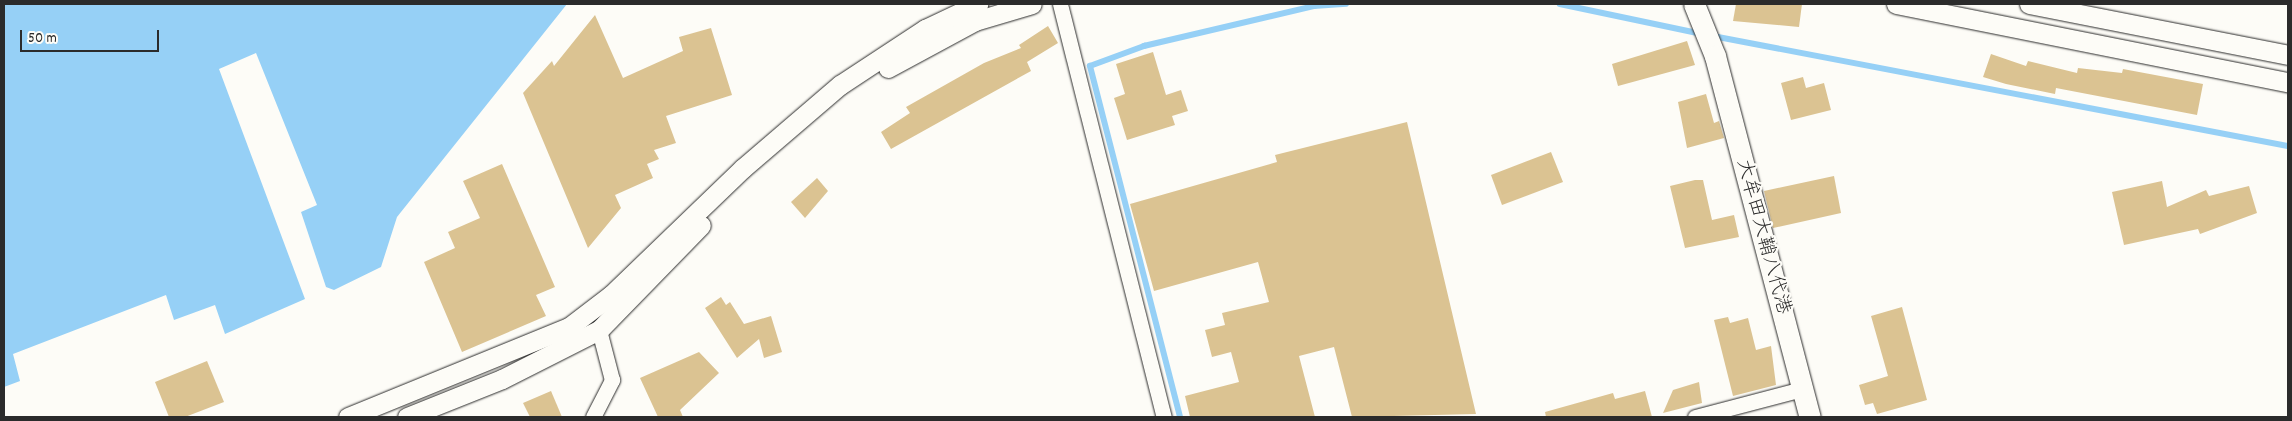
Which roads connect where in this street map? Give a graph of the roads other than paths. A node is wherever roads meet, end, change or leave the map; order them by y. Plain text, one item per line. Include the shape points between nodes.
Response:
1 (978, 4) edge
2 (1032, 4) edge
3 (1060, 4) edge
4 (1694, 4) edge
5 (1896, 4) edge
6 (2029, 4) edge
7 (2288, 55) edge
8 (2288, 82) edge
9 (599, 330) junction
10 (1802, 389) junction
11 (348, 417) edge
12 (407, 417) edge
13 (593, 417) edge
14 (1164, 417) edge
15 (1695, 417) edge
16 (1810, 417) edge

1 - 11 street via 925,29 840,84 743,168 611,295 569,327
2 - 9 street via 975,22 900,60 827,110 759,168
3 - 14 street
4 - 10 main road, 大牟田大鞘八代港 via 1715,56
5 - 8 street
6 - 7 street
9 - 12 street via 502,379
9 - 13 street via 612,380
10 - 15 street
10 - 16 main road, 大牟田大鞘八代港

